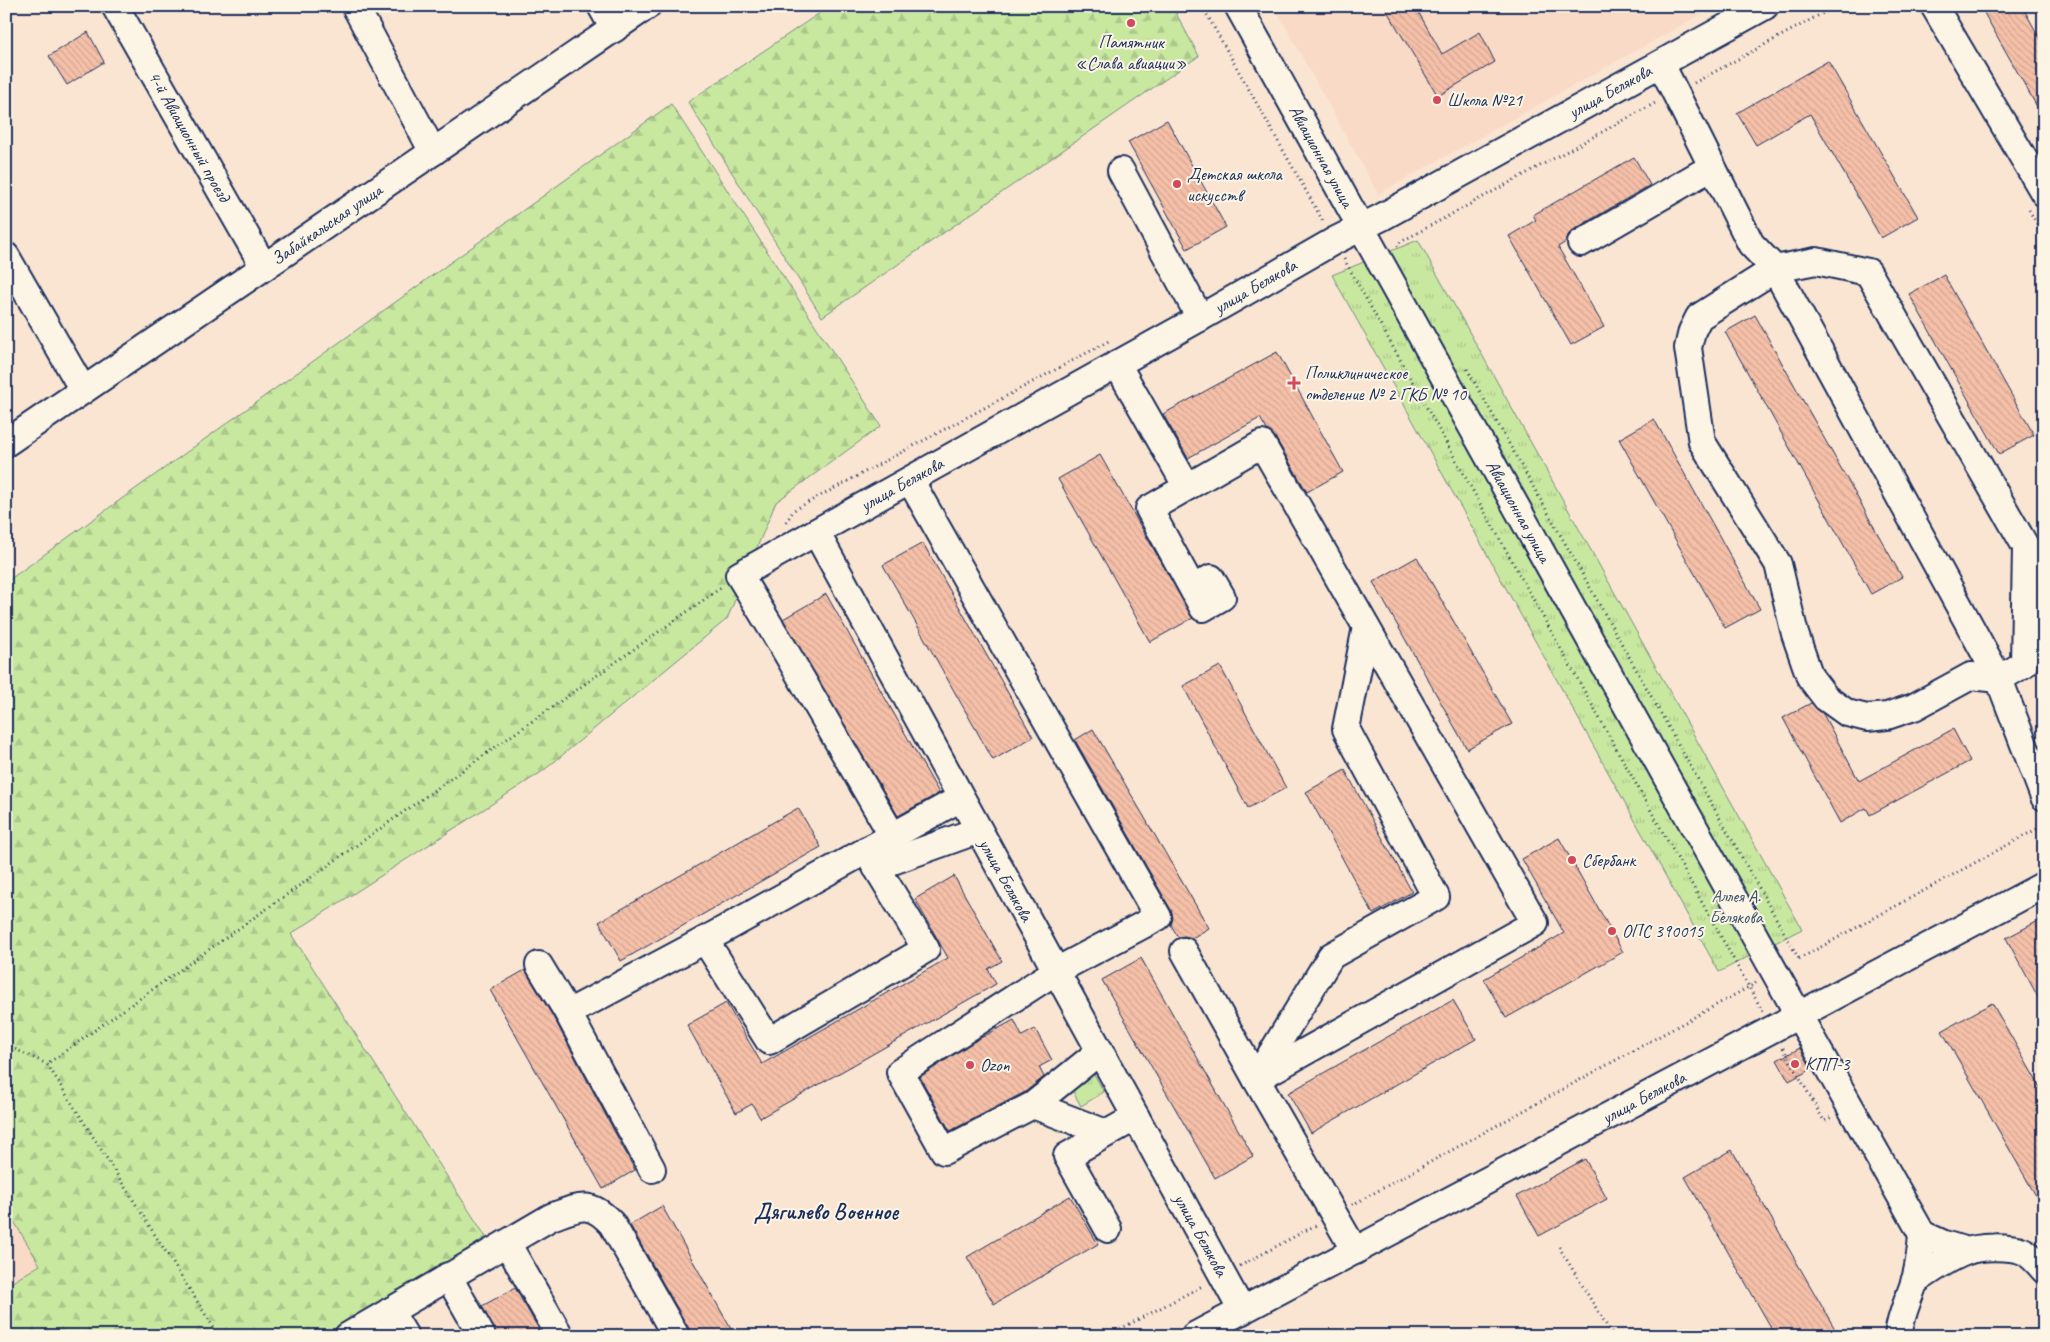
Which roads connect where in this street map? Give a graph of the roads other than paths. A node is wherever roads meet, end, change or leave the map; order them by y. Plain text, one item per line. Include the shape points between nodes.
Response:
1 (115, 6) edge
2 (356, 6) edge
3 (600, 6) edge
4 (646, 6) edge
5 (1238, 6) edge
6 (1764, 6) edge
7 (1934, 6) edge
8 (614, 29) junction
9 (1661, 64) junction
10 (433, 152) junction
11 (1712, 167) junction
12 (1121, 171) dead end
13 (2044, 193) edge
14 (1362, 228) junction
15 (1581, 243) dead end
16 (6, 256) edge
17 (264, 267) junction
18 (1775, 269) junction
19 (1200, 318) junction
20 (1113, 352) junction
21 (84, 390) junction
22 (6, 443) edge
23 (910, 480) junction
24 (1186, 487) junction
25 (816, 532) junction
26 (1193, 588) dead end
27 (1366, 627) junction
28 (1999, 679) junction
29 (2044, 796) edge
30 (961, 798) junction
31 (979, 830) junction
32 (892, 835) junction
33 (871, 858) junction
34 (2044, 885) edge
35 (705, 940) junction
36 (1184, 951) dead end
37 (538, 965) dead end
38 (1056, 971) junction
39 (568, 1013) junction
40 (1798, 1015) junction
41 (1100, 1051) junction
42 (1256, 1079) junction
43 (1033, 1105) junction
44 (1136, 1116) junction
45 (1106, 1133) junction
46 (652, 1169) dead end
47 (1108, 1229) dead end
48 (1922, 1234) junction
49 (507, 1243) junction
50 (1355, 1251) junction
51 (1967, 1251) junction
52 (2034, 1252) edge
53 (2044, 1270) edge
54 (448, 1276) junction
55 (1914, 1282) junction
56 (390, 1311) junction
57 (1242, 1311) junction
58 (348, 1336) edge
59 (405, 1336) edge
60 (482, 1336) edge
61 (560, 1336) edge
62 (676, 1336) edge
63 (1194, 1336) edge
64 (1898, 1336) edge

1 - 17 street, 4-й Авиационный проезд
2 - 10 street
3 - 8 street
4 - 8 street, Забайкальская улица
5 - 14 street, Авиационная улица
6 - 9 street, улица Белякова
7 - 13 street
8 - 10 street, Забайкальская улица
9 - 11 street
9 - 14 street, улица Белякова
10 - 17 street, Забайкальская улица
11 - 15 street
11 - 18 street via 1751,244
12 - 19 street
14 - 19 street, улица Белякова via 1324,230
14 - 40 street, Авиационная улица
16 - 21 street
17 - 21 street, Забайкальская улица
18 - 28 street
18 - 28 street via 1816,261 1868,272 2026,547 2024,664
18 - 28 street via 1699,317 1688,348 1702,442 1778,564 1810,677 1826,698 1847,713 1868,718 1914,707 1971,676
19 - 20 street, улица Белякова
20 - 23 street, улица Белякова
20 - 24 street
21 - 22 street, Забайкальская улица
23 - 25 street, улица Белякова
23 - 38 street via 1158,918
24 - 26 street via 1149,509
24 - 27 street via 1262,444
25 - 30 street, улица Белякова
25 - 32 street via 739,575
27 - 42 street via 1346,729 1436,897 1331,956
27 - 42 street via 1535,923
28 - 29 street
30 - 31 street, улица Белякова
30 - 32 street
31 - 33 street
31 - 38 street, улица Белякова
32 - 33 street
33 - 35 street
33 - 35 street via 926,949 769,1041
34 - 40 street, улица Белякова
35 - 39 street
36 - 42 street
37 - 39 street
38 - 41 street, улица Белякова
38 - 43 street via 900,1072 944,1151
39 - 46 street
40 - 48 street, Авиационная улица
40 - 50 street, улица Белякова
41 - 43 street
41 - 44 street, улица Белякова
42 - 50 street
43 - 45 street
44 - 45 street
44 - 57 street, улица Белякова
45 - 47 street via 1067,1156
48 - 51 street
48 - 55 street
49 - 54 street
49 - 61 street
49 - 62 street via 558,1214 581,1207 600,1211 612,1224
50 - 57 street, улица Белякова
51 - 52 street via 2003,1248
51 - 55 street via 1942,1262
52 - 53 street
54 - 56 street
54 - 60 street
55 - 64 street via 1903,1308
56 - 58 street
56 - 59 street
57 - 63 street, улица Белякова

